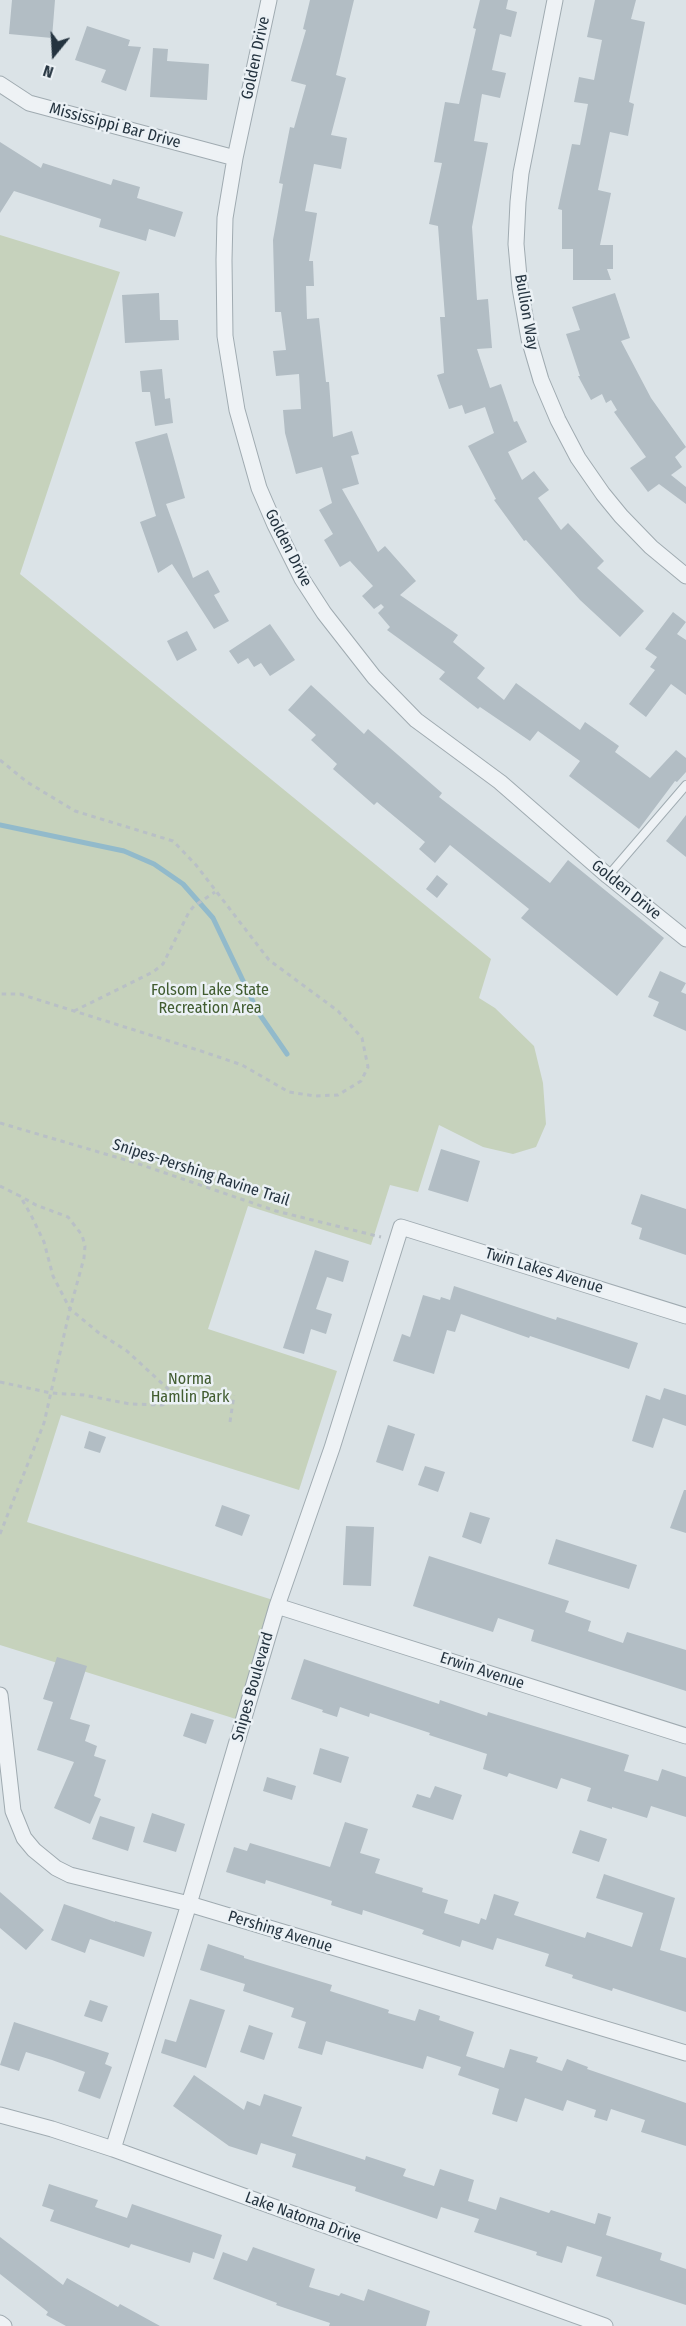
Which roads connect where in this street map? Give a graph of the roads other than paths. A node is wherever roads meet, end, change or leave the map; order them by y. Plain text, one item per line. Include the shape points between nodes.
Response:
1 (268, 0) edge
2 (555, 0) edge
3 (0, 84) edge
4 (235, 158) junction
5 (686, 576) edge
6 (686, 785) edge
7 (608, 876) junction
8 (686, 939) edge
9 (399, 1234) joint
10 (686, 1316) edge
11 (277, 1606) junction
12 (0, 1695) edge
13 (686, 1736) edge
14 (189, 1904) junction
15 (686, 2053) edge
16 (0, 2115) edge
17 (113, 2150) junction
18 (0, 2323) edge
19 (4, 2326) edge
20 (605, 2326) edge

1 - 4 street, Golden Drive
2 - 5 street, Bullion Way via 518,201 516,244 529,339 549,400 578,458 621,516
3 - 4 street, Mississippi Bar Drive via 29,103
4 - 7 street, Golden Drive via 225,218 224,260 225,336 230,370 237,410 260,488 302,579 348,646 416,720 500,782
6 - 7 lane
7 - 8 street, Golden Drive
9 - 10 street, Twin Lakes Avenue
9 - 11 street, Snipes Boulevard via 332,1448
11 - 13 street, Erwin Avenue
11 - 14 street, Snipes Boulevard
12 - 14 street, Pershing Avenue via 13,1811 33,1850 69,1875
14 - 15 street, Pershing Avenue
14 - 17 street, Snipes Boulevard
16 - 17 street, Lake Natoma Drive
17 - 20 street, Lake Natoma Drive
18 - 19 street

